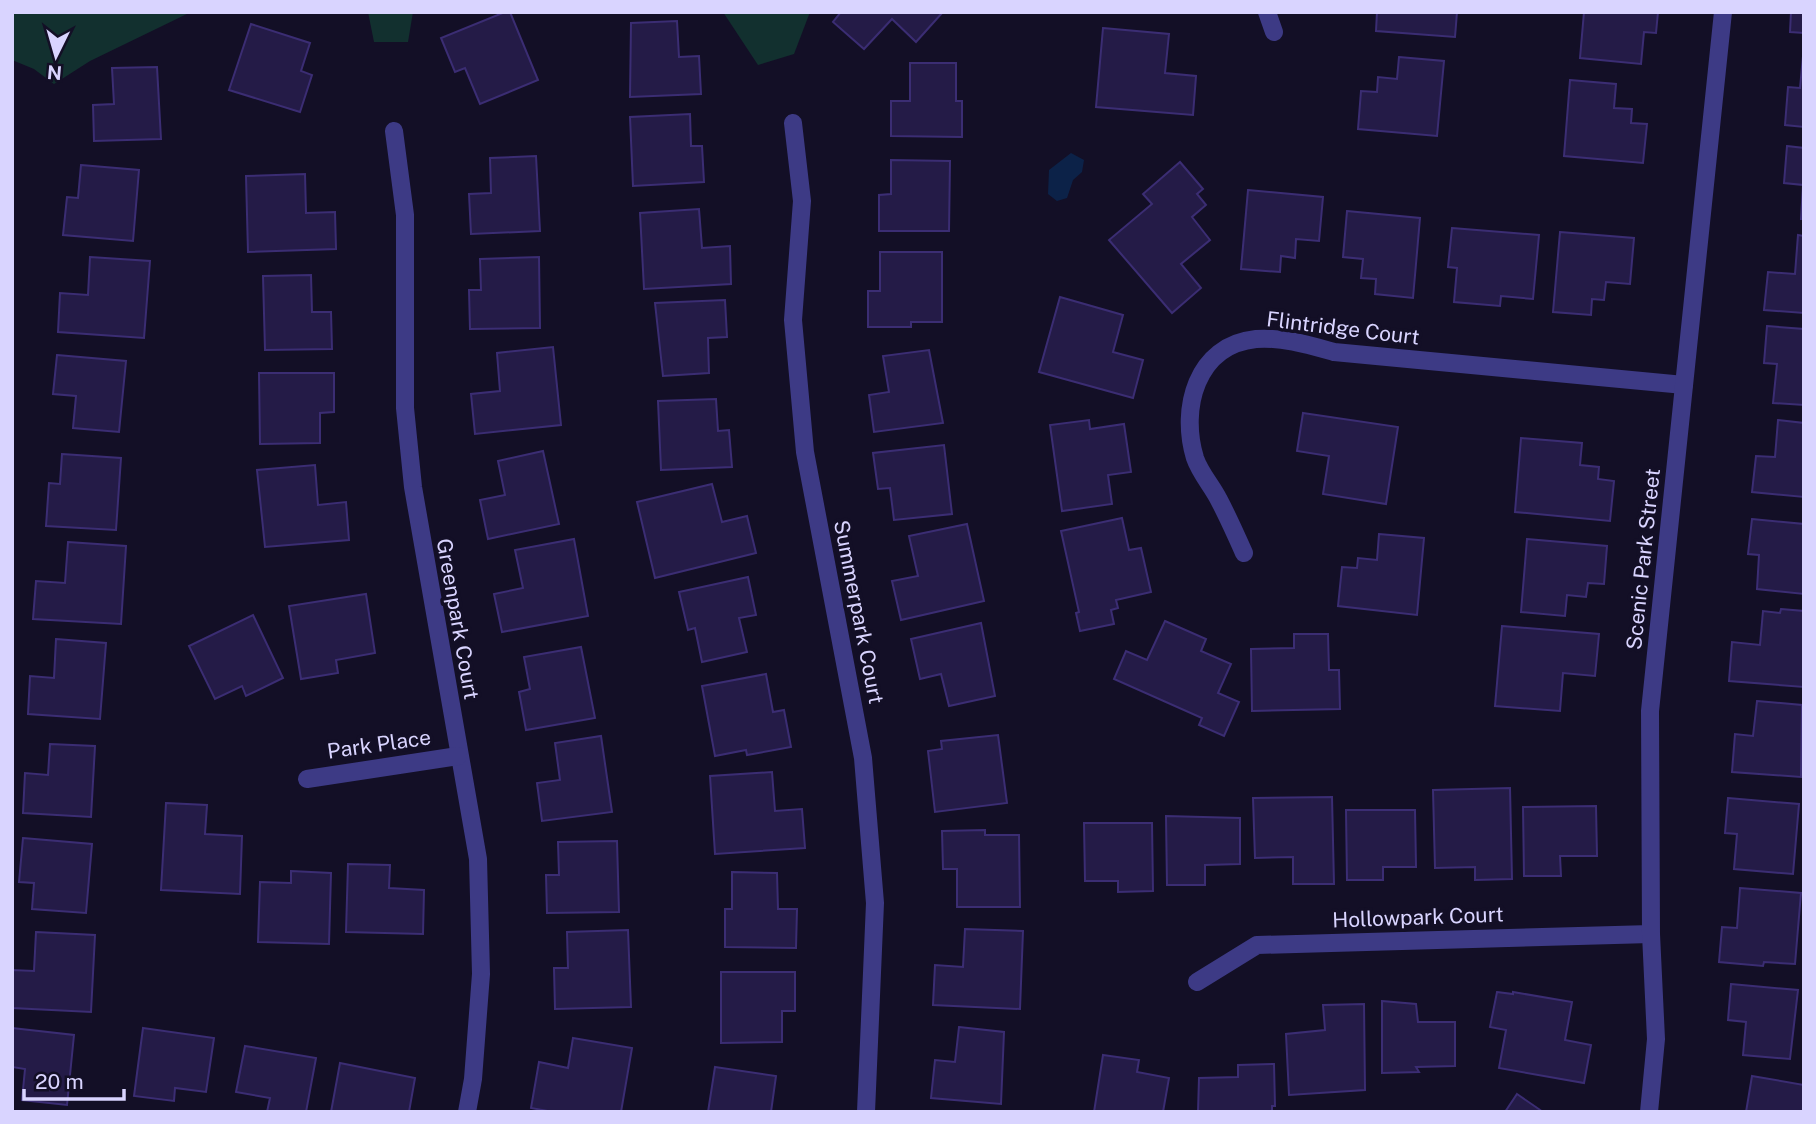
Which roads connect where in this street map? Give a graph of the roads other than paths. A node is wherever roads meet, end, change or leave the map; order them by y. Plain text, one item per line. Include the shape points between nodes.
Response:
1 (1267, 12) edge
2 (1723, 12) edge
3 (1273, 32) dead end
4 (793, 123) dead end
5 (394, 131) dead end
6 (1685, 385) junction
7 (1244, 553) dead end
8 (458, 756) junction
9 (307, 779) dead end
10 (1651, 934) junction
11 (1197, 982) dead end
12 (467, 1112) edge
13 (866, 1112) edge
14 (1649, 1112) edge

1 - 3 street
2 - 6 street, Scenic Park Street
4 - 13 street, Summerpark Court via 803,201 793,320 805,452 863,758 875,903
5 - 8 street, Greenpark Court via 405,215 405,408
6 - 7 street, Flintridge Court via 1334,352 1296,341 1240,343 1214,358 1198,377 1189,422 1196,460
6 - 10 street, Scenic Park Street via 1650,711
8 - 9 street, Park Place
8 - 12 street, Greenpark Court via 478,871 481,974
10 - 11 street, Hollowpark Court via 1257,945
10 - 14 street, Scenic Park Street via 1656,1039

